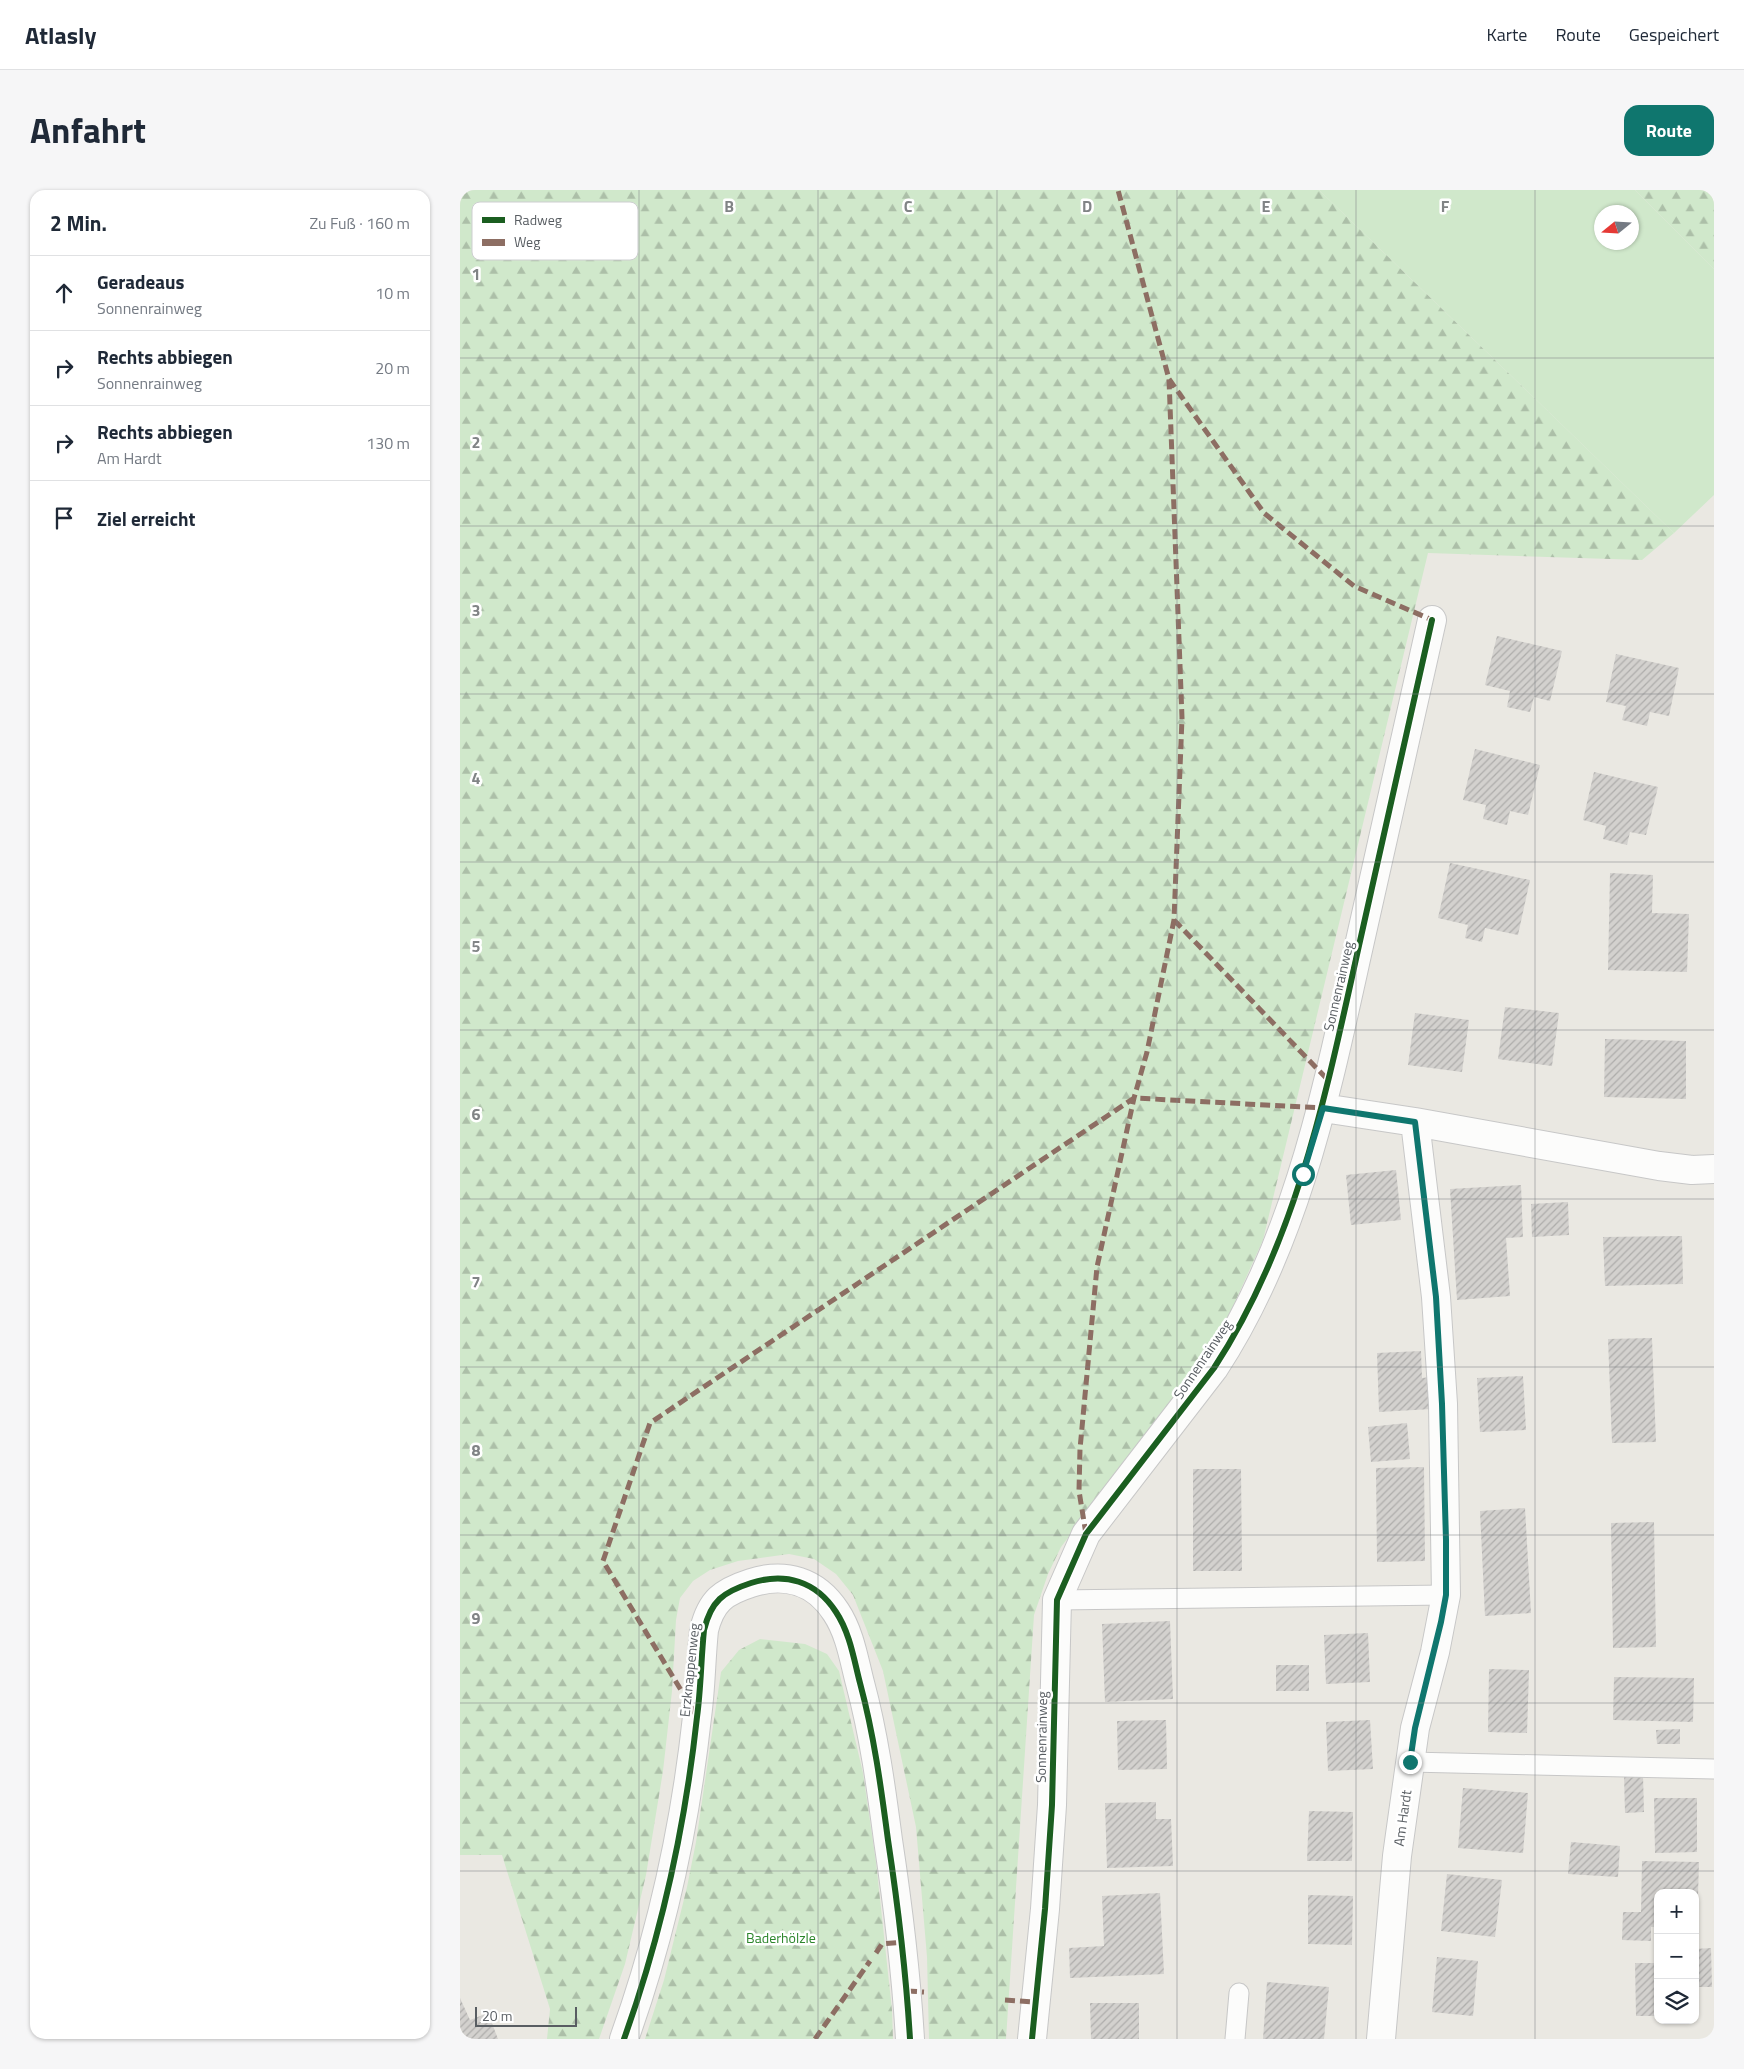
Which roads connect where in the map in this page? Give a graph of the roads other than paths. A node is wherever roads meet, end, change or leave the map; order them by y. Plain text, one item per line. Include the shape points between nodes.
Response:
1 (1432, 620) dead end
2 (1323, 1108) junction
3 (1415, 1122) junction
4 (1714, 1169) edge
5 (1446, 1595) junction
6 (1056, 1600) junction
7 (1410, 1762) junction
8 (1714, 1769) edge
9 (1239, 1993) dead end
10 (624, 2039) edge
11 (910, 2039) edge
12 (1032, 2039) edge
13 (1235, 2039) edge
14 (1381, 2039) edge

1 - 2 street, Sonnenrainweg
2 - 3 street
2 - 6 street, Sonnenrainweg via 1303,1174 1247,1313 1214,1368 1086,1534
3 - 4 street via 1659,1166
3 - 5 street, Am Hardt via 1436,1306 1442,1404
5 - 6 lane
5 - 7 street, Am Hardt
6 - 12 street, Sonnenrainweg via 1052,1805
7 - 8 lane
7 - 14 street, Am Hardt via 1390,1919
9 - 13 lane
10 - 11 street, Erzknappenweg via 655,1946 671,1874 691,1760 707,1618 728,1591 776,1577 792,1578 823,1596 836,1612 853,1656 866,1704 880,1784 903,1942

